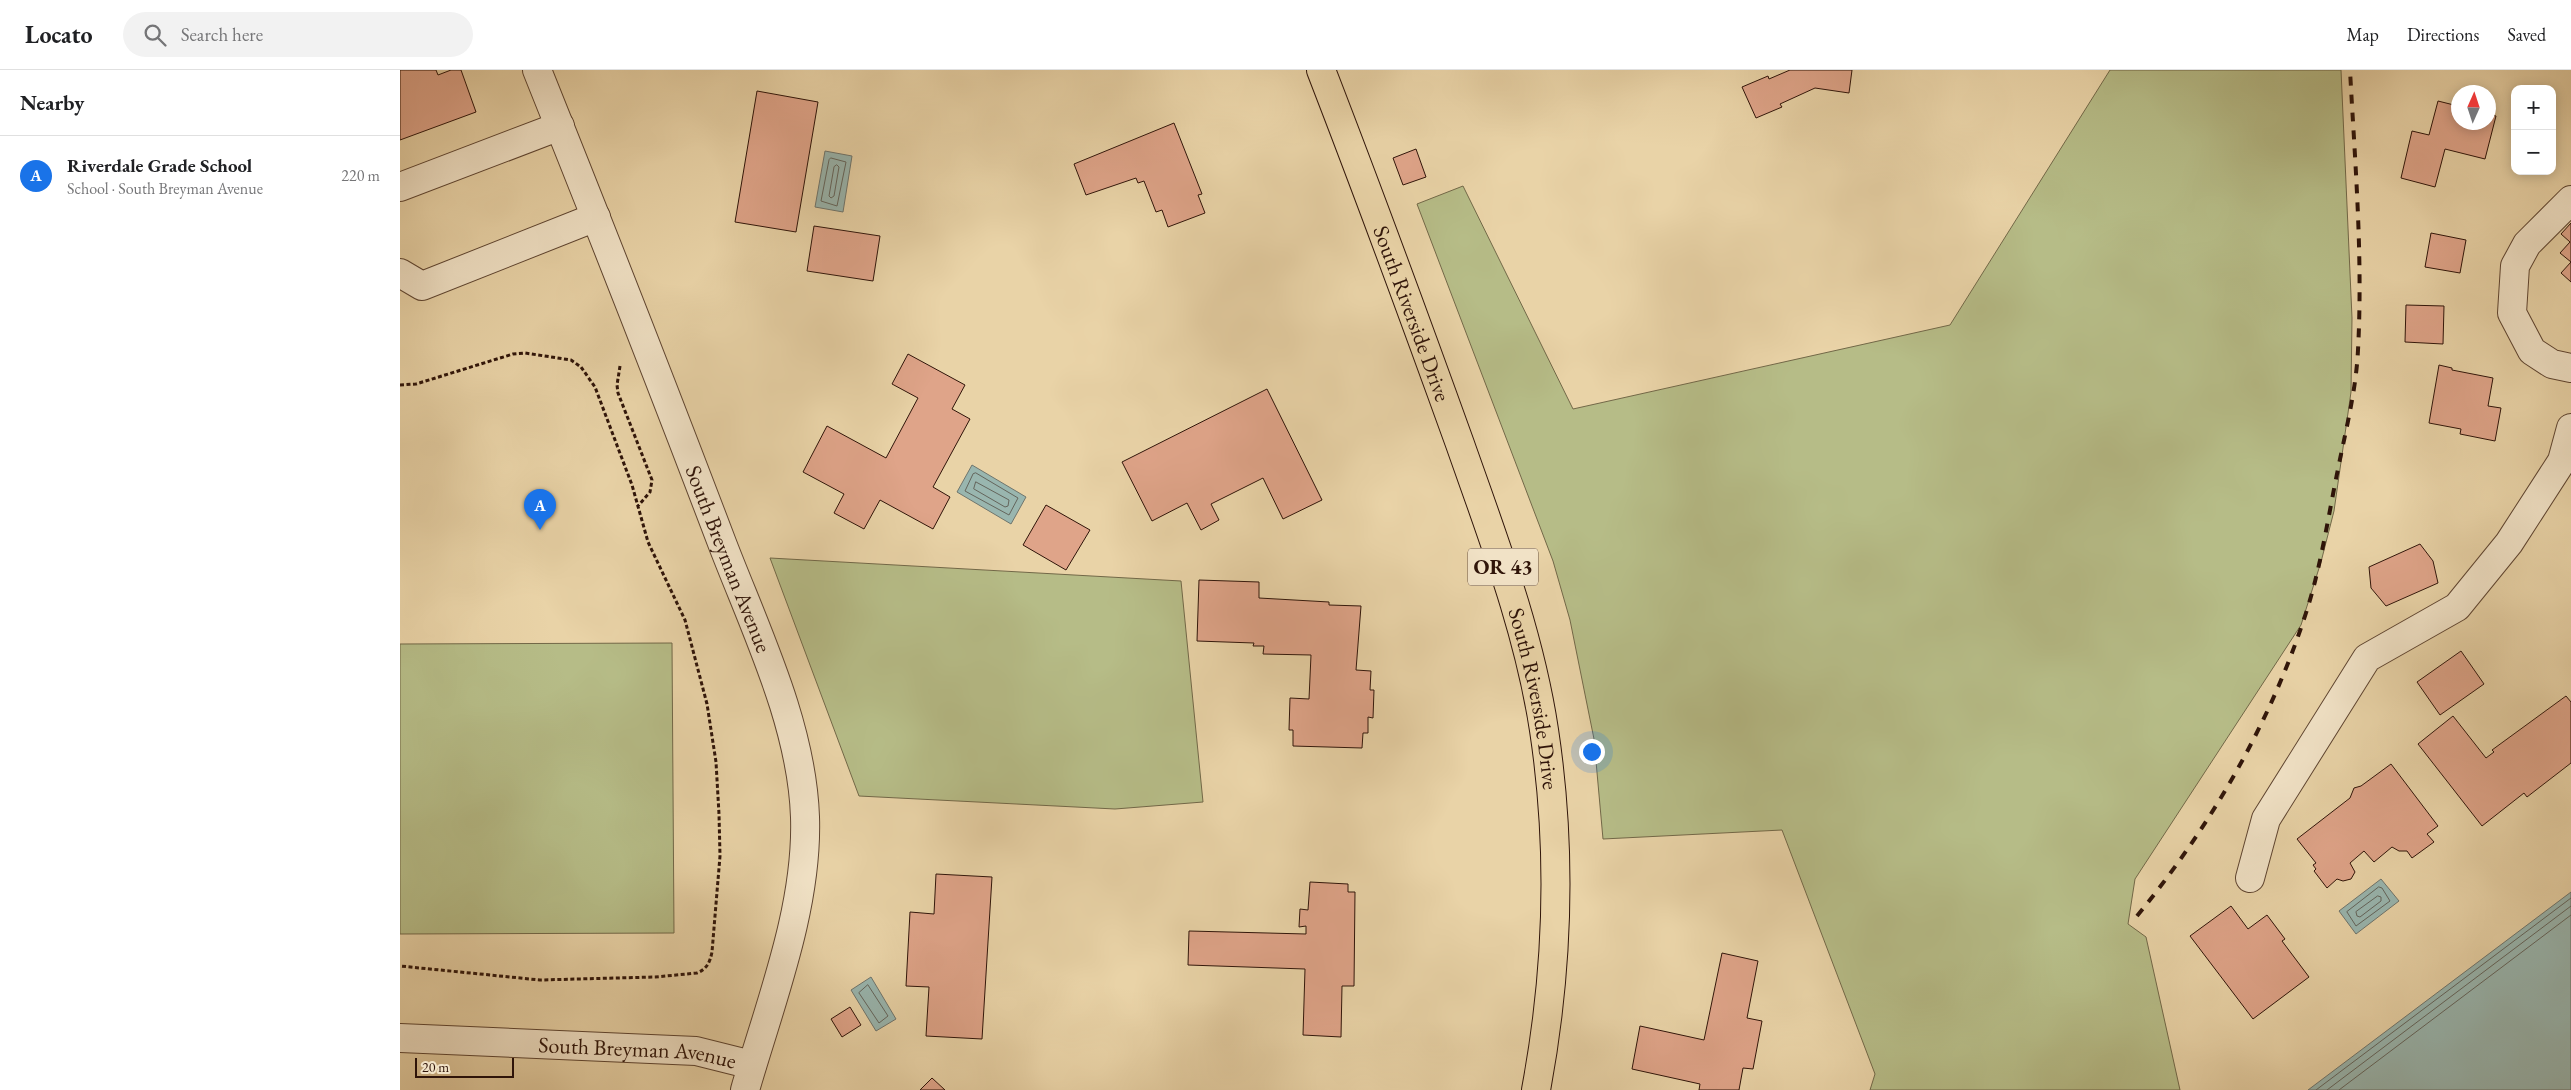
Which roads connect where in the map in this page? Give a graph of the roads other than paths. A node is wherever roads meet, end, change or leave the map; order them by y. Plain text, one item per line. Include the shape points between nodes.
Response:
1 (537, 70) edge
2 (1321, 70) edge
3 (560, 126) junction
4 (400, 188) edge
5 (2571, 200) edge
6 (596, 217) junction
7 (400, 273) edge
8 (2571, 368) edge
9 (2571, 428) edge
10 (2250, 878) dead end
11 (400, 1038) edge
12 (748, 1078) edge
13 (1536, 1090) edge

1 - 3 street, South Breyman Avenue
2 - 13 main road, South Riverside Drive / OR 43 via 1409,301 1516,603 1531,666 1544,729 1553,807 1556,881 1549,998
3 - 4 street
3 - 6 street, South Breyman Avenue
5 - 8 street via 2527,244 2516,266 2512,313 2532,351 2552,364
6 - 7 street via 422,286
6 - 12 street, South Breyman Avenue via 780,694 802,787 805,816 803,869 788,938
9 - 10 street via 2562,461 2509,543 2457,606 2367,658 2266,819
11 - 12 street, South Breyman Avenue via 696,1051

